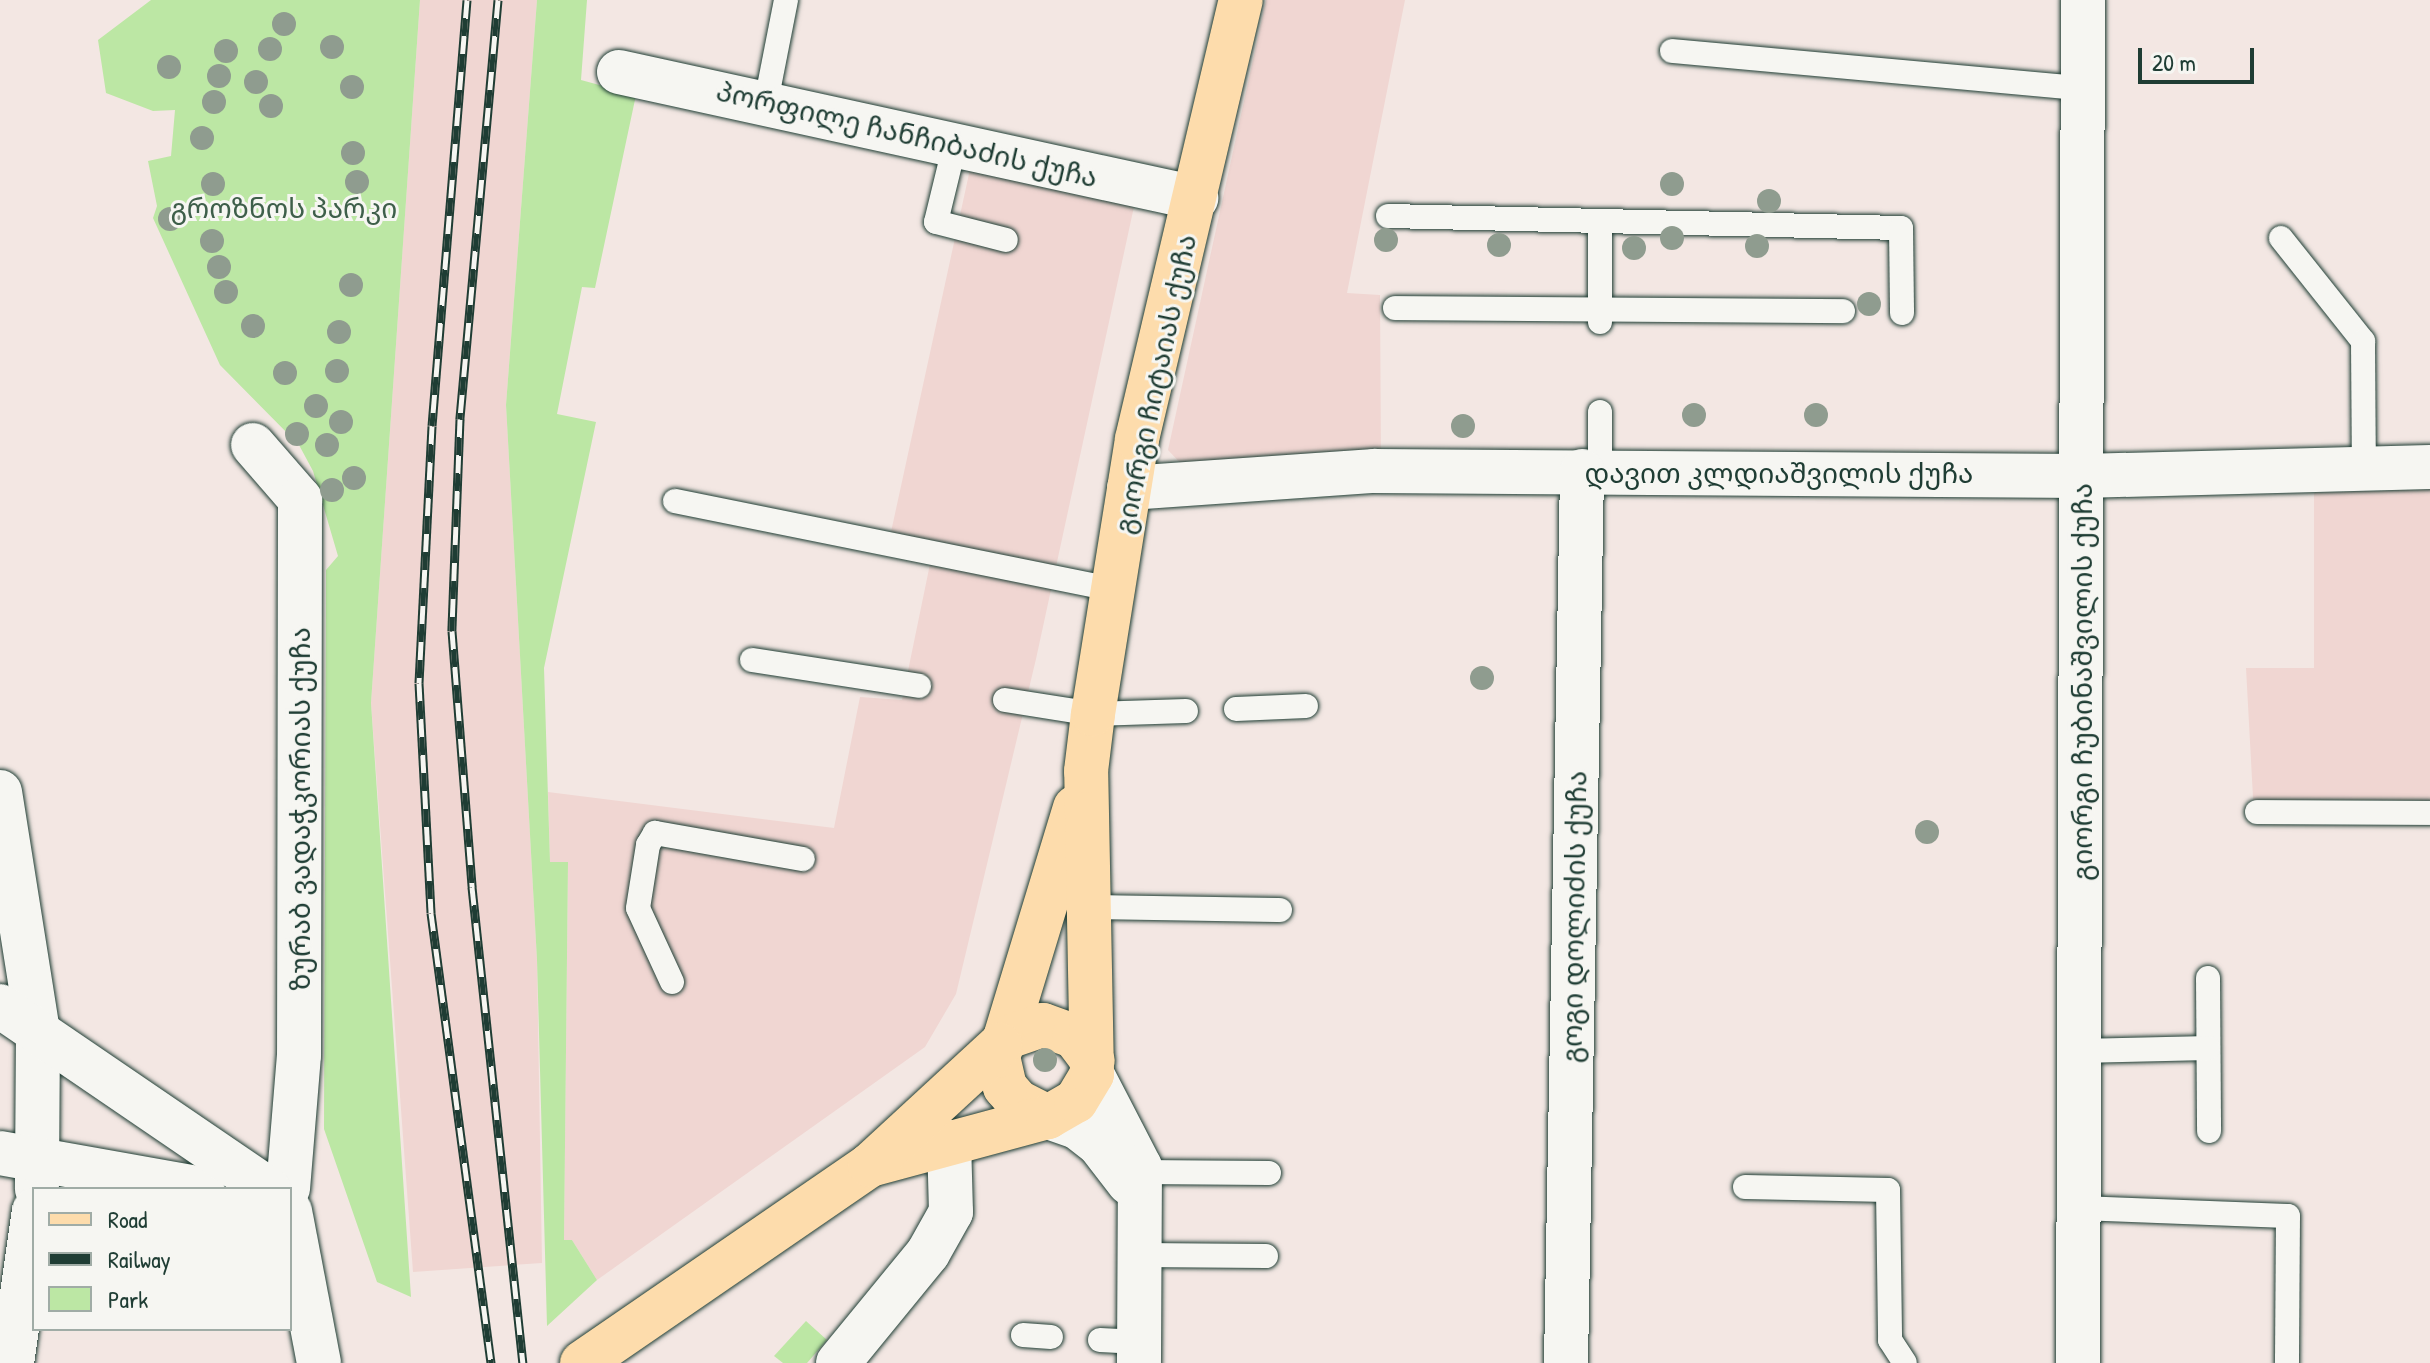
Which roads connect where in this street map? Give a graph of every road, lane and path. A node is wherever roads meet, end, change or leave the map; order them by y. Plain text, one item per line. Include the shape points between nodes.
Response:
1 (786, 0) edge
2 (1241, 0) edge
3 (2083, 0) edge
4 (1672, 51) dead end
5 (619, 72) dead end
6 (2082, 88) junction
7 (766, 102) junction
8 (955, 144) junction
9 (1196, 198) junction
10 (1388, 216) dead end
11 (1600, 222) junction
12 (2281, 238) dead end
13 (1006, 240) dead end
14 (1395, 308) dead end
15 (1843, 311) dead end
16 (1902, 313) dead end
17 (1600, 316) junction
18 (1600, 412) dead end
19 (253, 445) dead end
20 (2430, 467) edge
21 (2364, 469) junction
22 (1591, 472) junction
23 (2083, 476) junction
24 (1129, 488) junction
25 (675, 501) dead end
26 (1113, 589) junction
27 (752, 660) dead end
28 (919, 686) dead end
29 (1005, 700) dead end
30 (1306, 706) dead end
31 (1236, 709) dead end
32 (1186, 711) dead end
33 (1093, 714) junction
34 (1086, 771) junction
35 (0, 792) edge
36 (2257, 812) dead end
37 (2430, 813) edge
38 (803, 859) dead end
39 (1089, 907) junction
40 (1280, 910) dead end
41 (2208, 978) dead end
42 (672, 982) dead end
43 (0, 1006) edge
44 (38, 1033) junction
45 (1003, 1042) junction
46 (2208, 1048) junction
47 (2080, 1051) junction
48 (1092, 1068) junction
49 (1048, 1117) junction
50 (2209, 1131) dead end
51 (949, 1142) junction
52 (870, 1165) junction
53 (26, 1169) edge
54 (1269, 1173) dead end
55 (185, 1187) edge
56 (265, 1187) edge
57 (288, 1187) edge
58 (1745, 1187) dead end
59 (1140, 1188) junction
60 (2079, 1208) junction
61 (292, 1221) edge
62 (32, 1225) edge
63 (1140, 1255) junction
64 (1266, 1256) dead end
65 (1023, 1335) dead end
66 (1051, 1337) dead end
67 (1126, 1348) edge
68 (12, 1363) edge
69 (319, 1363) edge
70 (582, 1363) edge
71 (838, 1363) edge
72 (1566, 1363) edge
73 (1905, 1363) edge
74 (2078, 1363) edge
75 (2287, 1363) edge

1 - 7 lane
2 - 9 main road, გიორგი ჩიტაიას ქუჩა
3 - 6 street, გიორგი ჩუბინაშვილის ქუჩა
4 - 6 lane
5 - 7 street, პორფილე ჩანჩიბაძის ქუჩა
6 - 23 street, გიორგი ჩუბინაშვილის ქუჩა
7 - 8 street, პორფილე ჩანჩიბაძის ქუჩა
8 - 9 street, პორფილე ჩანჩიბაძის ქუჩა
8 - 13 lane via 936,222
9 - 24 main road, გიორგი ჩიტაიას ქუჩა
10 - 11 lane
11 - 16 lane via 1901,228
11 - 17 lane
12 - 21 lane via 2363,341
14 - 17 lane
15 - 17 lane
18 - 22 lane
19 - 57 street, ზურაბ ვადაჭკორიას ქუჩა via 300,499 299,1055
20 - 21 street, დავით კლდიაშვილის ქუჩა
21 - 23 street, დავით კლდიაშვილის ქუჩა
22 - 23 street, დავით კლდიაშვილის ქუჩა
22 - 24 street, დავით კლდიაშვილის ქუჩა via 1374,471
22 - 72 street, გოგი დოლიძის ქუჩა
23 - 47 street, გიორგი ჩუბინაშვილის ქუჩა
24 - 26 main road, გიორგი ჩიტაიას ქუჩა
25 - 26 lane
26 - 33 main road, გიორგი ჩიტაიას ქუჩა
27 - 28 lane
29 - 33 lane
30 - 31 lane
32 - 33 lane
33 - 34 main road, გიორგი ჩიტაიას ქუჩა
34 - 39 main road, გიორგი ჩიტაიას ქუჩა
34 - 45 main road, გიორგი ჩიტაიას ქუჩა
35 - 44 street
36 - 37 lane
38 - 42 lane via 655,833 648,845 638,908
39 - 40 lane
39 - 48 main road, გიორგი ჩიტაიას ქუჩა
41 - 46 lane
43 - 44 street
44 - 53 street
44 - 56 street
45 - 48 main road via 1043,1025 1074,1036
45 - 49 main road via 1000,1073 1005,1087 1018,1102
45 - 52 main road
46 - 47 lane
46 - 50 lane
47 - 60 street, გიორგი ჩუბინაშვილის ქუჩა
48 - 49 main road via 1076,1101
48 - 59 street via 1097,1091 1132,1144
49 - 51 main road
49 - 59 street via 1077,1127
51 - 52 main road
51 - 71 street via 951,1212 928,1253
52 - 70 main road
53 - 55 street
54 - 59 lane
58 - 73 lane via 1888,1190 1890,1340
59 - 63 street
60 - 74 street, გიორგი ჩუბინაშვილის ქუჩა
60 - 75 lane via 2288,1216
61 - 69 street
62 - 68 street
63 - 64 lane
63 - 67 street
65 - 66 lane

